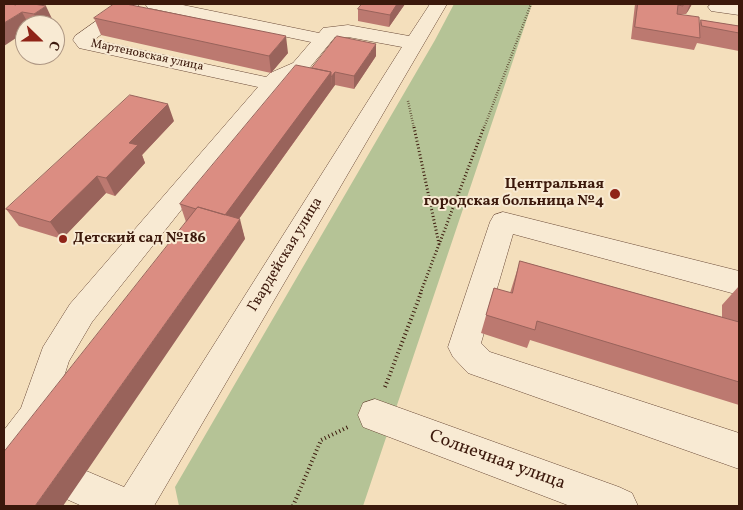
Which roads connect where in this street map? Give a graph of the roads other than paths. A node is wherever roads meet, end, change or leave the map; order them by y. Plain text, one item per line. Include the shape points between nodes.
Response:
1 (131, 4) edge
2 (154, 4) edge
3 (438, 4) edge
4 (717, 6) dead end
5 (739, 10) edge
6 (323, 39) junction
7 (414, 43) junction
8 (272, 84) junction
9 (739, 283) edge
10 (374, 415) road end
11 (739, 451) edge
12 (13, 456) edge
13 (77, 485) dead end
14 (124, 506) edge
15 (133, 506) edge
16 (619, 506) edge

1 - 8 street, Мартеновская улица via 82,40 86,44
2 - 6 street
3 - 7 street, Гвардейская улица
4 - 5 street
6 - 7 street via 330,32 348,31
6 - 8 street via 300,66 277,77
7 - 15 street, Гвардейская улица
8 - 12 street via 81,313 54,357 35,416
9 - 11 street via 503,222 464,347 479,363
10 - 16 street, Солнечная улица
13 - 14 street

